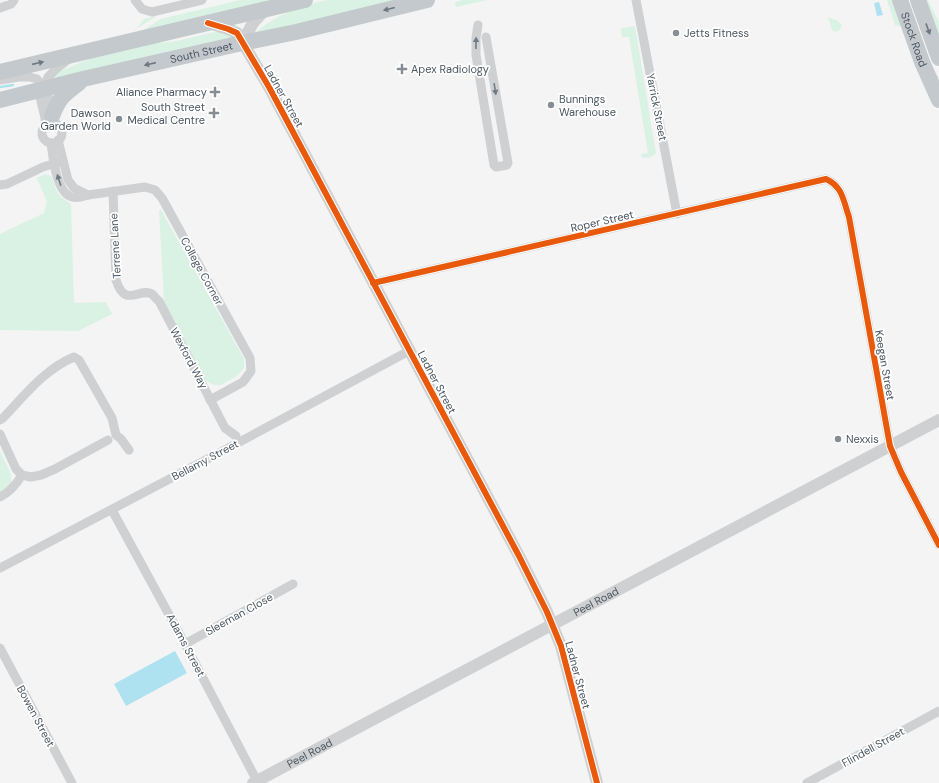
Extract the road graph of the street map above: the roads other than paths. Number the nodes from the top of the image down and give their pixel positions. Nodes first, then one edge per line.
1 (14, 0) edge
2 (135, 0) edge
3 (202, 0) edge
4 (305, 0) edge
5 (427, 0) edge
6 (636, 0) edge
7 (900, 0) edge
8 (918, 0) edge
9 (0, 8) edge
10 (265, 10) junction
11 (208, 23) junction
12 (478, 25) dead end
13 (486, 37) dead end
14 (242, 43) junction
15 (93, 50) junction
16 (939, 58) edge
17 (0, 72) edge
18 (83, 79) junction
19 (0, 80) edge
20 (43, 90) junction
21 (0, 100) edge
22 (939, 100) edge
23 (51, 122) junction
24 (54, 142) junction
25 (59, 163) junction
26 (833, 183) joint
27 (0, 186) edge
28 (113, 192) junction
29 (676, 214) junction
30 (373, 283) junction
31 (152, 294) joint
32 (409, 351) junction
33 (210, 400) junction
34 (0, 420) edge
35 (939, 420) edge
36 (0, 434) edge
37 (236, 436) dead end
38 (108, 440) dead end
39 (890, 446) junction
40 (129, 450) dead end
41 (22, 475) junction
42 (0, 498) edge
43 (112, 510) junction
44 (939, 545) edge
45 (0, 568) edge
46 (293, 584) dead end
47 (553, 625) junction
48 (186, 644) junction
49 (0, 648) edge
50 (939, 711) edge
51 (255, 782) edge
52 (72, 783) edge
53 (597, 783) edge
54 (807, 783) edge

1 - 9 street
2 - 3 street
4 - 10 highway
5 -> 14 highway, South Street
6 - 29 street, Yarrick Street
7 - 22 highway, Stock Road
8 -> 16 highway, Stock Road
10 - 11 highway
10 - 14 street
11 - 14 street, Ladner Street
11 - 15 highway
13 -> 12 street
14 -> 18 highway, South Street
14 - 30 street, Ladner Street
17 -> 15 highway
15 - 20 street
18 - 20 highway, South Street
18 - 23 highway
19 - 20 street
20 - 21 highway, South Street
20 - 23 street
23 - 24 street
23 - 24 street
24 - 25 street, College Corner
25 - 27 street
25 - 28 street, College Corner
26 - 29 street, Roper Street
26 - 39 street, Keegan Street
28 - 31 street, Terrene Lane
28 - 33 street, College Corner
29 - 30 street, Roper Street
30 - 32 street, Ladner Street
31 - 33 street, Wexford Way
32 - 43 street, Bellamy Street
32 - 47 street, Ladner Street
33 - 37 street, Wexford Way
34 - 40 street
35 - 39 street, Peel Road
36 - 41 street
38 - 41 street
39 - 44 street, Keegan Street
39 - 47 street, Peel Road
41 - 42 street
43 - 45 street, Bellamy Street
43 - 48 street, Adams Street
46 - 48 street, Sleeman Close
47 - 51 street, Peel Road
47 - 53 street, Ladner Street
48 - 51 street, Adams Street
49 - 52 street, Bowen Street
50 - 54 street, Flindell Street

